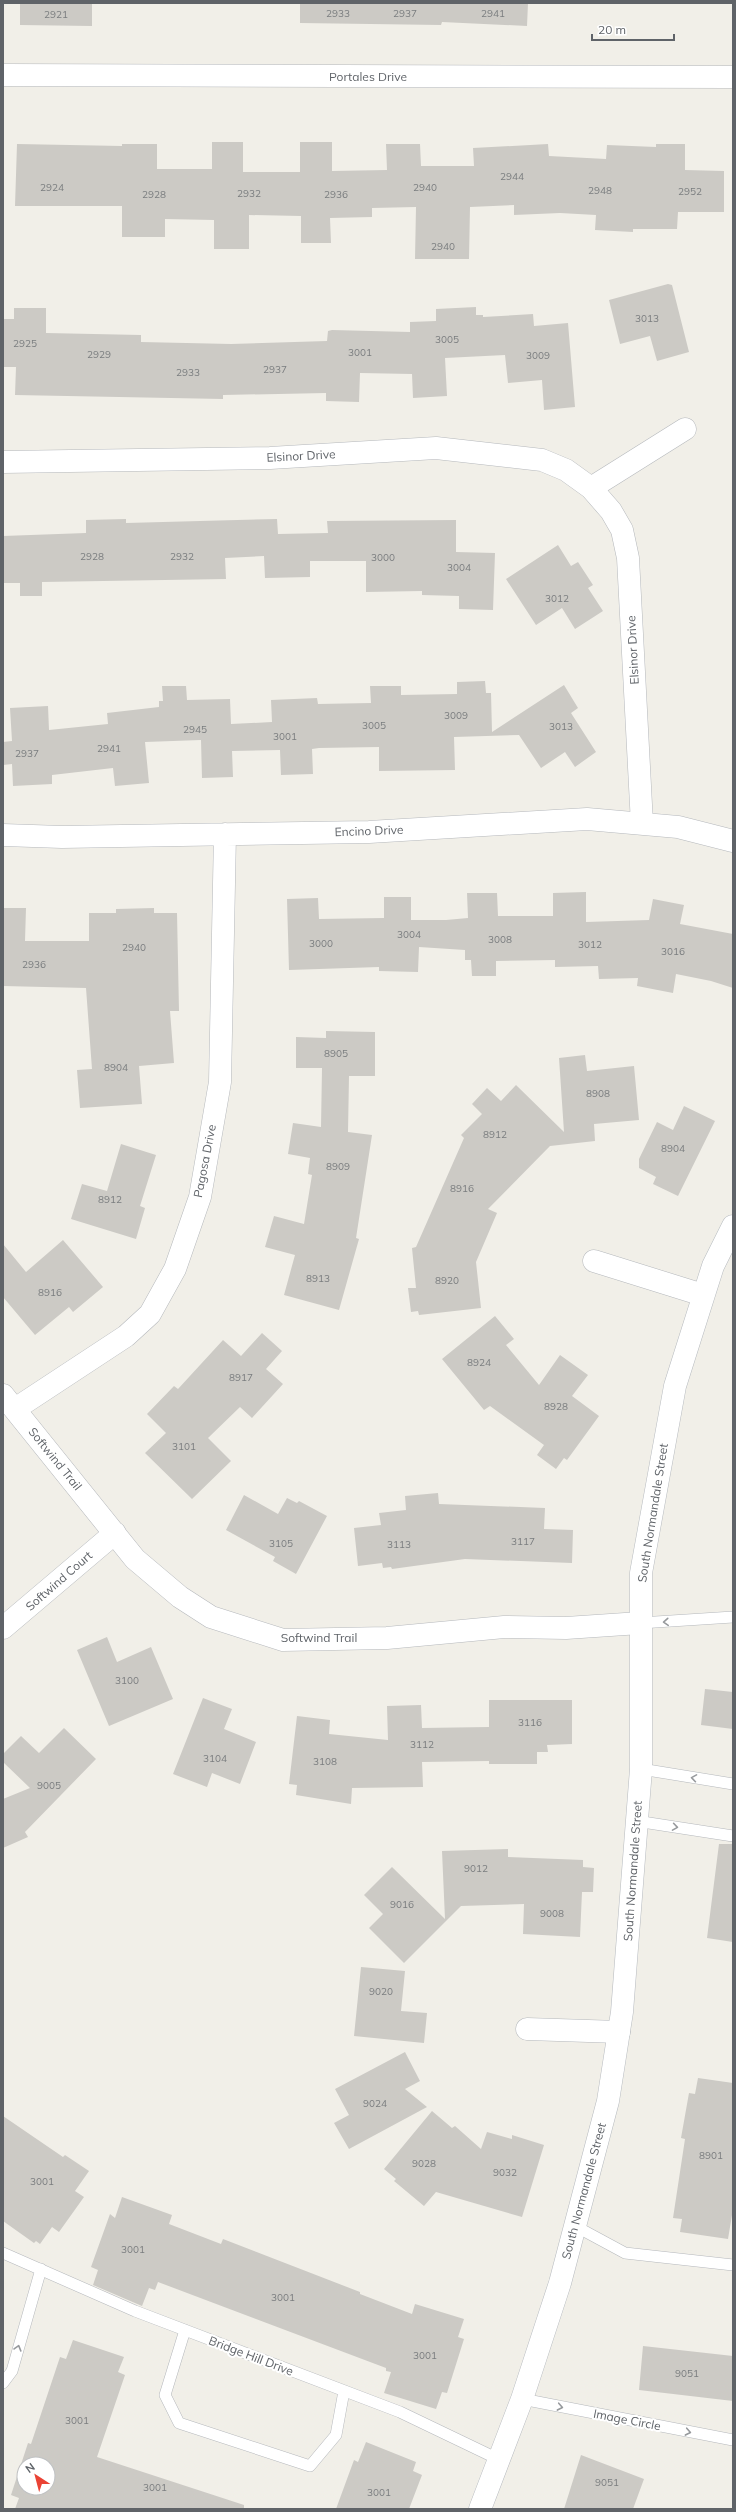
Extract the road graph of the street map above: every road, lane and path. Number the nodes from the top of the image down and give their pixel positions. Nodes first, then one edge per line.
1 (3, 75) edge
2 (733, 77) edge
3 (685, 429) dead end
4 (3, 462) edge
5 (590, 488) junction
6 (642, 824) junction
7 (225, 834) junction
8 (3, 835) edge
9 (733, 841) edge
10 (733, 1226) edge
11 (594, 1260) dead end
12 (703, 1295) junction
13 (9, 1402) edge
14 (115, 1533) junction
15 (733, 1617) edge
16 (640, 1623) junction
17 (3, 1628) edge
18 (641, 1769) junction
19 (733, 1784) edge
20 (636, 1821) junction
21 (733, 1836) edge
22 (527, 2029) dead end
23 (619, 2032) junction
24 (575, 2226) junction
25 (3, 2253) edge
26 (733, 2265) edge
27 (41, 2270) junction
28 (185, 2330) junction
29 (3, 2383) edge
30 (344, 2391) junction
31 (522, 2399) junction
32 (733, 2440) edge
33 (498, 2459) junction
34 (480, 2509) edge

1 - 2 street, Portales Drive
3 - 5 street
4 - 5 street, Elsinor Drive
5 - 6 street, Elsinor Drive
6 - 7 street, Encino Drive
6 - 9 street, Encino Drive
7 - 8 street, Encino Drive
7 - 13 street, Pagosa Drive
10 - 12 street, South Normandale Street
11 - 12 street
12 - 16 street, South Normandale Street
13 - 14 street, Softwind Trail
14 - 16 street, Softwind Trail
14 - 17 street, Softwind Court
15 -> 16 lane
16 - 18 street, South Normandale Street
19 -> 18 lane
18 - 20 street, South Normandale Street
20 -> 21 lane
20 - 23 street, South Normandale Street
22 - 23 street
23 - 24 street, South Normandale Street
24 - 26 lane
24 - 31 street, South Normandale Street
25 - 27 lane, Bridge Hill Drive
27 - 28 lane, Bridge Hill Drive
29 -> 27 lane
28 - 30 lane, Bridge Hill Drive
28 - 30 lane
30 - 33 lane, Bridge Hill Drive
31 -> 32 lane, Image Circle
31 - 33 street, South Normandale Street
33 - 34 street, South Normandale Street

